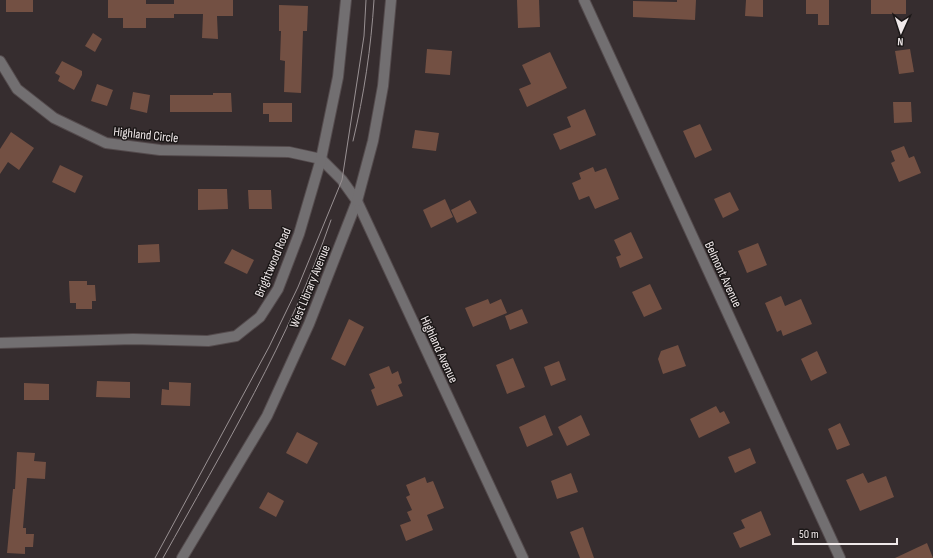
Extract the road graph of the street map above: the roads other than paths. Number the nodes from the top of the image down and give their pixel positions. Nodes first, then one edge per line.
1 (346, 0) edge
2 (391, 0) edge
3 (584, 0) edge
4 (0, 61) edge
5 (321, 159) junction
6 (357, 201) junction
7 (0, 343) edge
8 (182, 558) edge
9 (523, 558) edge
10 (840, 558) edge

1 - 5 street, Brightwood Road
2 - 6 street, West Library Avenue
3 - 10 street, Belmont Avenue
4 - 5 street, Highland Circle
5 - 6 street, Highland Avenue
5 - 7 street, Brightwood Road
6 - 8 street, West Library Avenue
6 - 9 street, Highland Avenue

